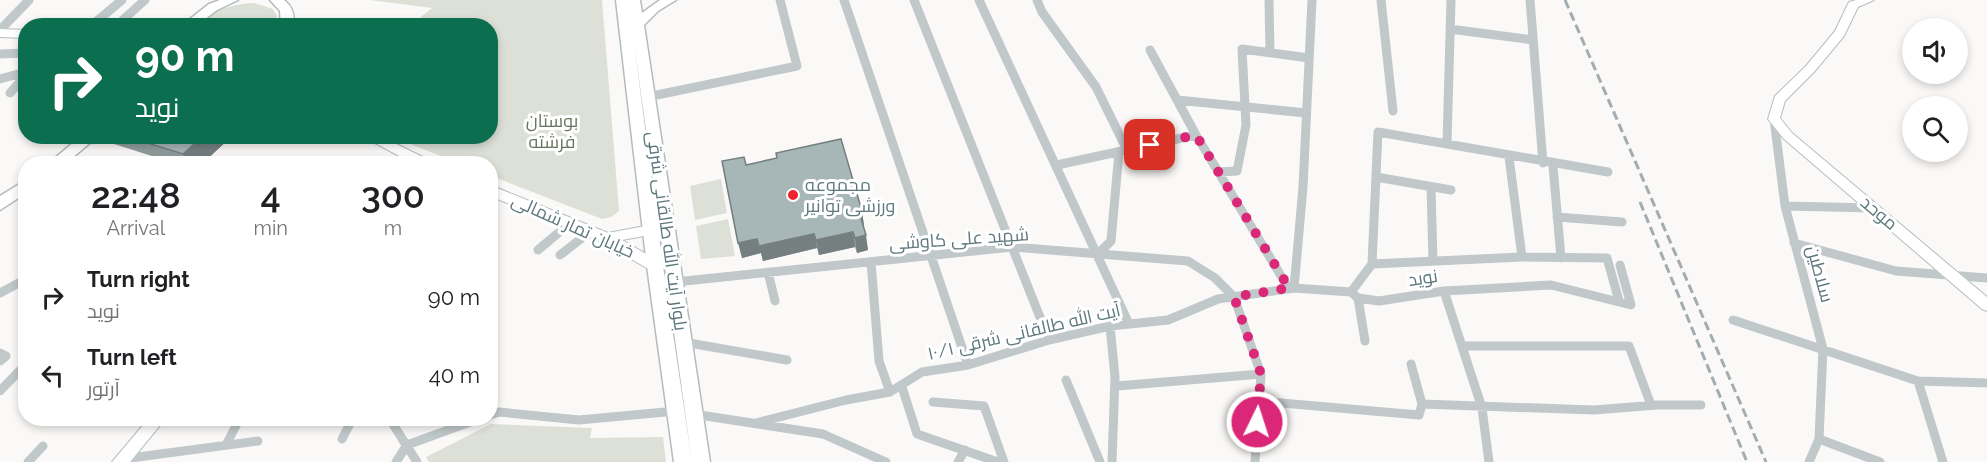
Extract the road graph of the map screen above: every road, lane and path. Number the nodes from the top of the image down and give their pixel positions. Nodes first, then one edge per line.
1 (29, 0) edge
2 (122, 0) edge
3 (145, 0) edge
4 (232, 0) edge
5 (622, 0) edge
6 (634, 0) edge
7 (670, 0) edge
8 (780, 0) edge
9 (844, 0) edge
10 (914, 0) edge
11 (979, 0) edge
12 (1037, 0) edge
13 (1269, 0) edge
14 (1312, 0) edge
15 (1381, 0) edge
16 (1451, 0) edge
17 (1530, 0) edge
18 (1868, 0) edge
19 (283, 2) edge
20 (217, 3) edge
21 (101, 18) edge
22 (125, 18) edge
23 (197, 18) edge
24 (288, 18) edge
25 (637, 25) junction
26 (1450, 29) junction
27 (0, 32) edge
28 (18, 33) edge
29 (1533, 40) junction
30 (1150, 50) dead end
31 (1270, 52) junction
32 (18, 53) edge
33 (0, 54) edge
34 (1309, 58) junction
35 (18, 76) edge
36 (0, 79) edge
37 (18, 84) edge
38 (10, 93) dead end
39 (647, 97) junction
40 (1177, 100) junction
41 (1245, 107) junction
42 (1393, 111) dead end
43 (1306, 113) junction
44 (1774, 119) junction
45 (1196, 135) junction
46 (1447, 143) junction
47 (81, 144) edge
48 (384, 144) edge
49 (1123, 151) junction
50 (65, 156) edge
51 (407, 156) edge
52 (1509, 157) junction
53 (1543, 163) junction
54 (1057, 165) junction
55 (1553, 166) junction
56 (1218, 171) junction
57 (1608, 172) dead end
58 (1376, 177) junction
59 (1431, 187) junction
60 (1450, 190) dead end
61 (18, 191) edge
62 (498, 193) edge
63 (0, 204) edge
64 (1785, 206) junction
65 (1873, 208) junction
66 (1557, 217) junction
67 (1622, 222) dead end
68 (570, 223) junction
69 (666, 227) junction
70 (650, 230) junction
71 (591, 231) junction
72 (607, 238) junction
73 (1794, 243) junction
74 (1012, 248) junction
75 (538, 250) dead end
76 (1098, 254) junction
77 (560, 255) dead end
78 (931, 256) junction
79 (1522, 257) junction
80 (1561, 258) junction
81 (1433, 261) junction
82 (871, 262) junction
83 (1372, 264) junction
84 (1620, 265) dead end
85 (655, 266) junction
86 (768, 272) junction
87 (1955, 277) junction
88 (1987, 278) edge
89 (675, 282) junction
90 (18, 283) edge
91 (1292, 288) junction
92 (1444, 291) junction
93 (0, 293) edge
94 (1355, 295) junction
95 (1234, 297) junction
96 (775, 301) dead end
97 (1619, 301) junction
98 (1987, 305) edge
99 (1732, 321) dead end
100 (1129, 324) junction
101 (1110, 326) junction
102 (1049, 340) junction
103 (1365, 341) dead end
104 (683, 342) junction
105 (1464, 346) junction
106 (1823, 349) junction
107 (0, 353) edge
108 (787, 360) dead end
109 (0, 361) edge
110 (1411, 364) dead end
111 (968, 365) junction
112 (18, 369) edge
113 (1261, 374) junction
114 (5, 378) edge
115 (1066, 380) dead end
116 (1918, 381) junction
117 (1987, 383) edge
118 (1117, 386) junction
119 (902, 387) junction
120 (0, 391) edge
121 (890, 392) junction
122 (933, 402) dead end
123 (1257, 402) junction
124 (1422, 404) junction
125 (1651, 405) junction
126 (1701, 405) dead end
127 (1482, 408) junction
128 (676, 411) junction
129 (498, 413) edge
130 (693, 414) junction
131 (756, 423) junction
132 (152, 426) edge
133 (236, 426) edge
134 (349, 426) edge
135 (394, 426) edge
136 (459, 426) edge
137 (342, 439) dead end
138 (1819, 439) junction
139 (258, 441) dead end
140 (226, 445) junction
141 (407, 445) junction
142 (43, 446) dead end
143 (965, 450) junction
144 (122, 460) edge
145 (28, 462) edge
146 (396, 462) edge
147 (417, 462) edge
148 (683, 462) edge
149 (701, 462) edge
150 (886, 462) edge
151 (958, 462) edge
152 (998, 462) edge
153 (1004, 462) edge
154 (1100, 462) edge
155 (1112, 462) edge
156 (1254, 462) edge
157 (1489, 462) edge
158 (1809, 462) edge
159 (1880, 462) edge
160 (1943, 462) edge

1 - 27 street
2 - 21 street
3 - 22 street
4 - 20 main road
5 - 70 main road, بلوار آیت الله طالقانی شرقی
6 - 25 main road, بلوار آیت الله طالقانی شرقی
7 - 25 main road
8 - 39 street
9 - 78 street
10 - 74 street
11 - 54 street
12 - 49 street
13 - 31 street
14 - 34 street
15 - 42 street
16 - 26 street
17 - 29 street
18 - 44 street
19 - 24 main road
20 - 23 main road
25 - 39 main road, بلوار آیت الله طالقانی شرقی
26 - 29 street
26 - 46 street
27 - 28 street
29 - 53 street
30 - 40 street
31 - 34 street
31 - 41 street
32 - 33 street
34 - 43 street
35 - 36 street
37 - 38 street
39 - 69 main road, بلوار آیت الله طالقانی شرقی
40 - 41 street
40 - 45 street
41 - 43 street
41 - 56 street
43 - 91 street
44 - 64 street, سلاطین
44 - 65 street, موحد
45 - 49 street
45 - 56 street
46 - 52 street
46 - 58 street
47 - 50 main road
48 - 51 street
49 - 54 street
49 - 76 street
52 - 53 street
52 - 79 street
53 - 55 street
54 - 76 street
55 - 57 street
55 - 66 street
56 - 91 street
58 - 59 street
58 - 83 street
59 - 60 street
59 - 81 street
61 - 63 main road
62 - 68 street, خیابان تمار شمالی
64 - 65 street
64 - 73 street, سلاطین
65 - 87 street, موحد
66 - 67 street
66 - 80 street
68 - 71 street, خیابان تمار شمالی
68 - 75 street
69 - 70 street
69 - 89 main road, بلوار آیت الله طالقانی شرقی
70 - 72 street
70 - 85 main road, بلوار آیت الله طالقانی شرقی
71 - 72 street, خیابان تمار شمالی
71 - 77 street
72 - 85 street, خیابان تمار شمالی
73 - 87 street
73 - 106 street, سلاطین
74 - 76 street, شهید علی کاوشی
74 - 78 street, شهید علی کاوشی
74 - 102 street
76 - 95 street, شهید علی کاوشی
76 - 100 street
78 - 82 street, شهید علی کاوشی
78 - 111 street
79 - 80 street
79 - 81 street
80 - 97 street
81 - 83 street
82 - 86 street, شهید علی کاوشی
82 - 121 street
83 - 94 street
84 - 97 street
85 - 128 main road, بلوار آیت الله طالقانی شرقی
86 - 89 street, شهید علی کاوشی
86 - 96 street
87 - 88 street
87 - 98 street, موحد
89 - 104 main road, بلوار آیت الله طالقانی شرقی
90 - 93 street
91 - 94 street, نوید
91 - 95 street, نوید
92 - 94 street, نوید
92 - 97 street, نوید
92 - 105 street
94 - 103 street
95 - 100 street, آیت الله طالقانی شرقی ۱۰/۱
95 - 113 street
99 - 106 street
100 - 101 street, آیت الله طالقانی شرقی ۱۰/۱
101 - 102 street, آیت الله طالقانی شرقی ۱۰/۱
101 - 118 street
102 - 111 street, آیت الله طالقانی شرقی ۱۰/۱
104 - 108 street
104 - 130 main road, بلوار آیت الله طالقانی شرقی
105 - 125 street
105 - 127 street
106 - 116 street
106 - 138 street, سلاطین
107 - 109 street
110 - 124 street
111 - 119 street, آیت الله طالقانی شرقی ۱۰/۱
112 - 114 street
113 - 118 street
113 - 123 street
114 - 120 street
115 - 154 street
116 - 117 street
116 - 160 street
118 - 155 street
119 - 121 street, آیت الله طالقانی شرقی ۱۰/۱
119 - 143 street
121 - 131 street, آیت الله طالقانی شرقی ۱۰/۱
122 - 153 street
123 - 124 street
123 - 156 street
124 - 127 street
125 - 126 street
125 - 127 street
127 - 157 street
128 - 129 street
128 - 148 main road, بلوار آیت الله طالقانی شرقی
130 - 131 street
130 - 149 main road, بلوار آیت الله طالقانی شرقی
131 - 150 street
132 - 144 street
133 - 140 street
134 - 137 street
135 - 141 street
136 - 141 street
138 - 158 street
138 - 159 street
139 - 140 street
140 - 144 street
141 - 146 street
141 - 147 street
142 - 145 street
143 - 151 street
143 - 152 street

